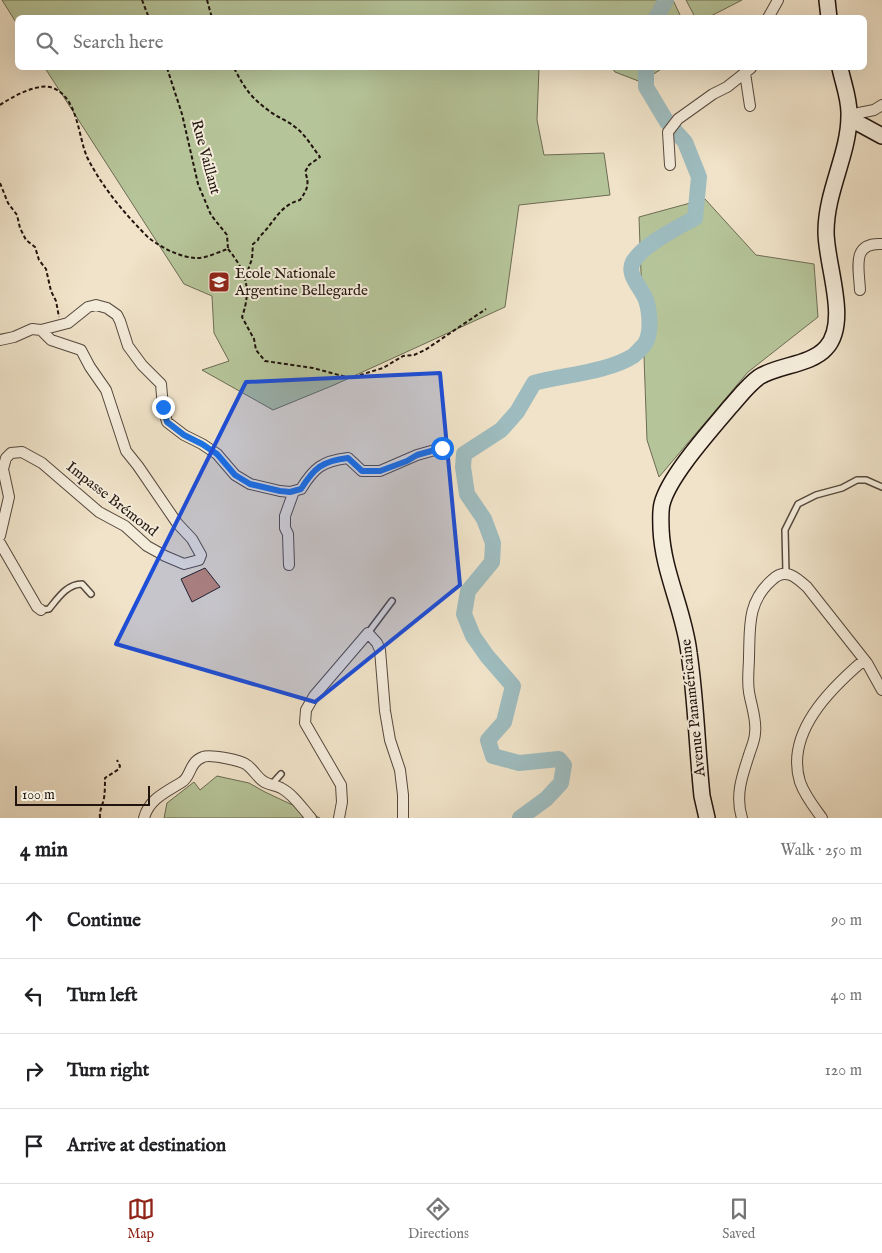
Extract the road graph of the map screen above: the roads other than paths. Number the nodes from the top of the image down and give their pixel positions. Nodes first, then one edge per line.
1 (778, 0) edge
2 (827, 0) edge
3 (770, 15) edge
4 (829, 15) edge
5 (748, 70) edge
6 (840, 70) edge
7 (882, 104) edge
8 (750, 106) dead end
9 (849, 117) junction
10 (847, 137) junction
11 (882, 137) edge
12 (670, 165) dead end
13 (882, 244) edge
14 (860, 290) dead end
15 (42, 330) junction
16 (0, 340) edge
17 (442, 448) dead end
18 (882, 487) edge
19 (294, 491) junction
20 (0, 536) edge
21 (0, 543) edge
22 (289, 565) dead end
23 (786, 573) junction
24 (91, 594) dead end
25 (392, 601) dead end
26 (41, 610) joint
27 (368, 633) junction
28 (866, 662) junction
29 (882, 690) edge
30 (281, 774) dead end
31 (272, 785) junction
32 (403, 817) dead end
33 (144, 818) edge
34 (310, 818) edge
35 (339, 818) edge
36 (707, 818) edge
37 (742, 818) edge
38 (822, 818) edge

1 - 3 street
2 - 4 main road
5 - 8 street
5 - 12 street
6 - 9 main road, Avenue Panaméricaine
7 - 9 street
9 - 10 main road, Avenue Panaméricaine
9 - 11 main road
10 - 11 main road
10 - 36 main road, Avenue Panaméricaine
13 - 14 street
15 - 16 street
15 - 19 street
15 - 20 street, Impasse Brémond
17 - 19 street
18 - 23 lane
19 - 22 street
21 - 26 street
23 - 28 street
23 - 37 street
24 - 26 lane
25 - 27 lane
27 - 32 street
27 - 35 street
28 - 29 street
28 - 38 street
30 - 31 lane
31 - 33 street
31 - 34 street

